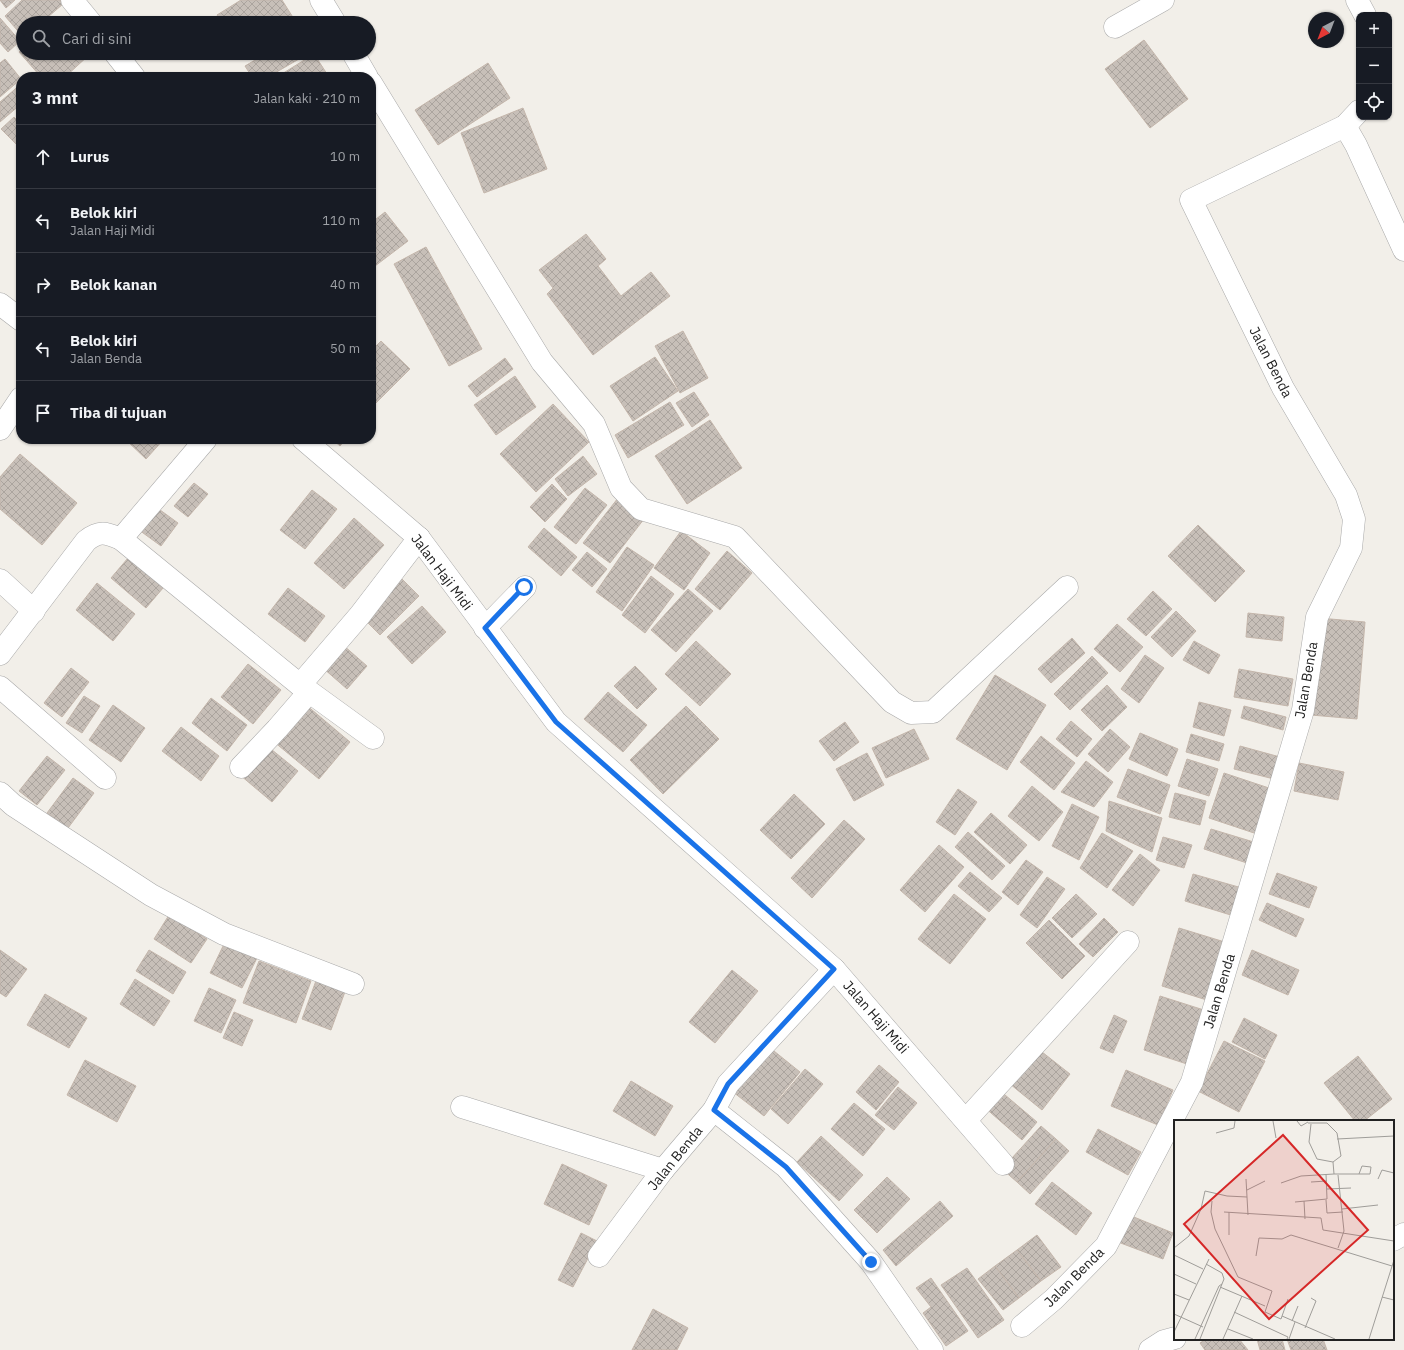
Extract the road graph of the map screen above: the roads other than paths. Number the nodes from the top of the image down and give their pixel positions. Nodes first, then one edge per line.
1 (72, 0) edge
2 (322, 0) edge
3 (1164, 0) edge
4 (1356, 0) edge
5 (1363, 12) edge
6 (85, 16) edge
7 (331, 16) edge
8 (1116, 27) dead end
9 (121, 60) edge
10 (356, 60) edge
11 (130, 72) edge
12 (362, 72) edge
13 (376, 96) edge
14 (1352, 118) edge
15 (1404, 250) edge
16 (0, 304) edge
17 (16, 316) edge
18 (16, 405) edge
19 (0, 429) edge
20 (202, 444) edge
21 (309, 444) edge
22 (419, 538) junction
23 (121, 539) junction
24 (0, 580) edge
25 (524, 587) dead end
26 (1067, 587) dead end
27 (34, 611) junction
28 (485, 628) junction
29 (0, 654) edge
30 (0, 687) edge
31 (304, 688) junction
32 (373, 738) dead end
33 (241, 767) dead end
34 (106, 778) dead end
35 (0, 793) edge
36 (1128, 942) dead end
37 (834, 969) junction
38 (353, 984) dead end
39 (462, 1107) dead end
40 (714, 1110) junction
41 (966, 1120) junction
42 (1003, 1164) dead end
43 (663, 1170) junction
44 (1404, 1234) edge
45 (1394, 1239) edge
46 (599, 1256) dead end
47 (1022, 1326) dead end
48 (1174, 1338) edge
49 (932, 1350) edge
50 (1150, 1350) edge

1 - 6 street
2 - 7 street
3 - 8 street
4 - 5 street
9 - 11 street
10 - 12 street
13 - 26 street
14 - 15 street
14 - 47 street, Jalan Benda
16 - 17 street
18 - 19 street
20 - 23 street
21 - 22 street, Jalan Haji Midi
22 - 28 street, Jalan Haji Midi
22 - 31 street
23 - 27 street
23 - 31 street
24 - 27 street
25 - 28 street
27 - 29 street
28 - 37 street, Jalan Haji Midi
30 - 34 street
31 - 32 street
31 - 33 street
35 - 38 street
36 - 41 street
37 - 40 street, Jalan Benda
37 - 41 street, Jalan Haji Midi
39 - 43 street
40 - 43 street, Jalan Benda
40 - 49 street
41 - 42 street, Jalan Haji Midi
43 - 46 street, Jalan Benda
44 - 45 street
48 - 50 street

